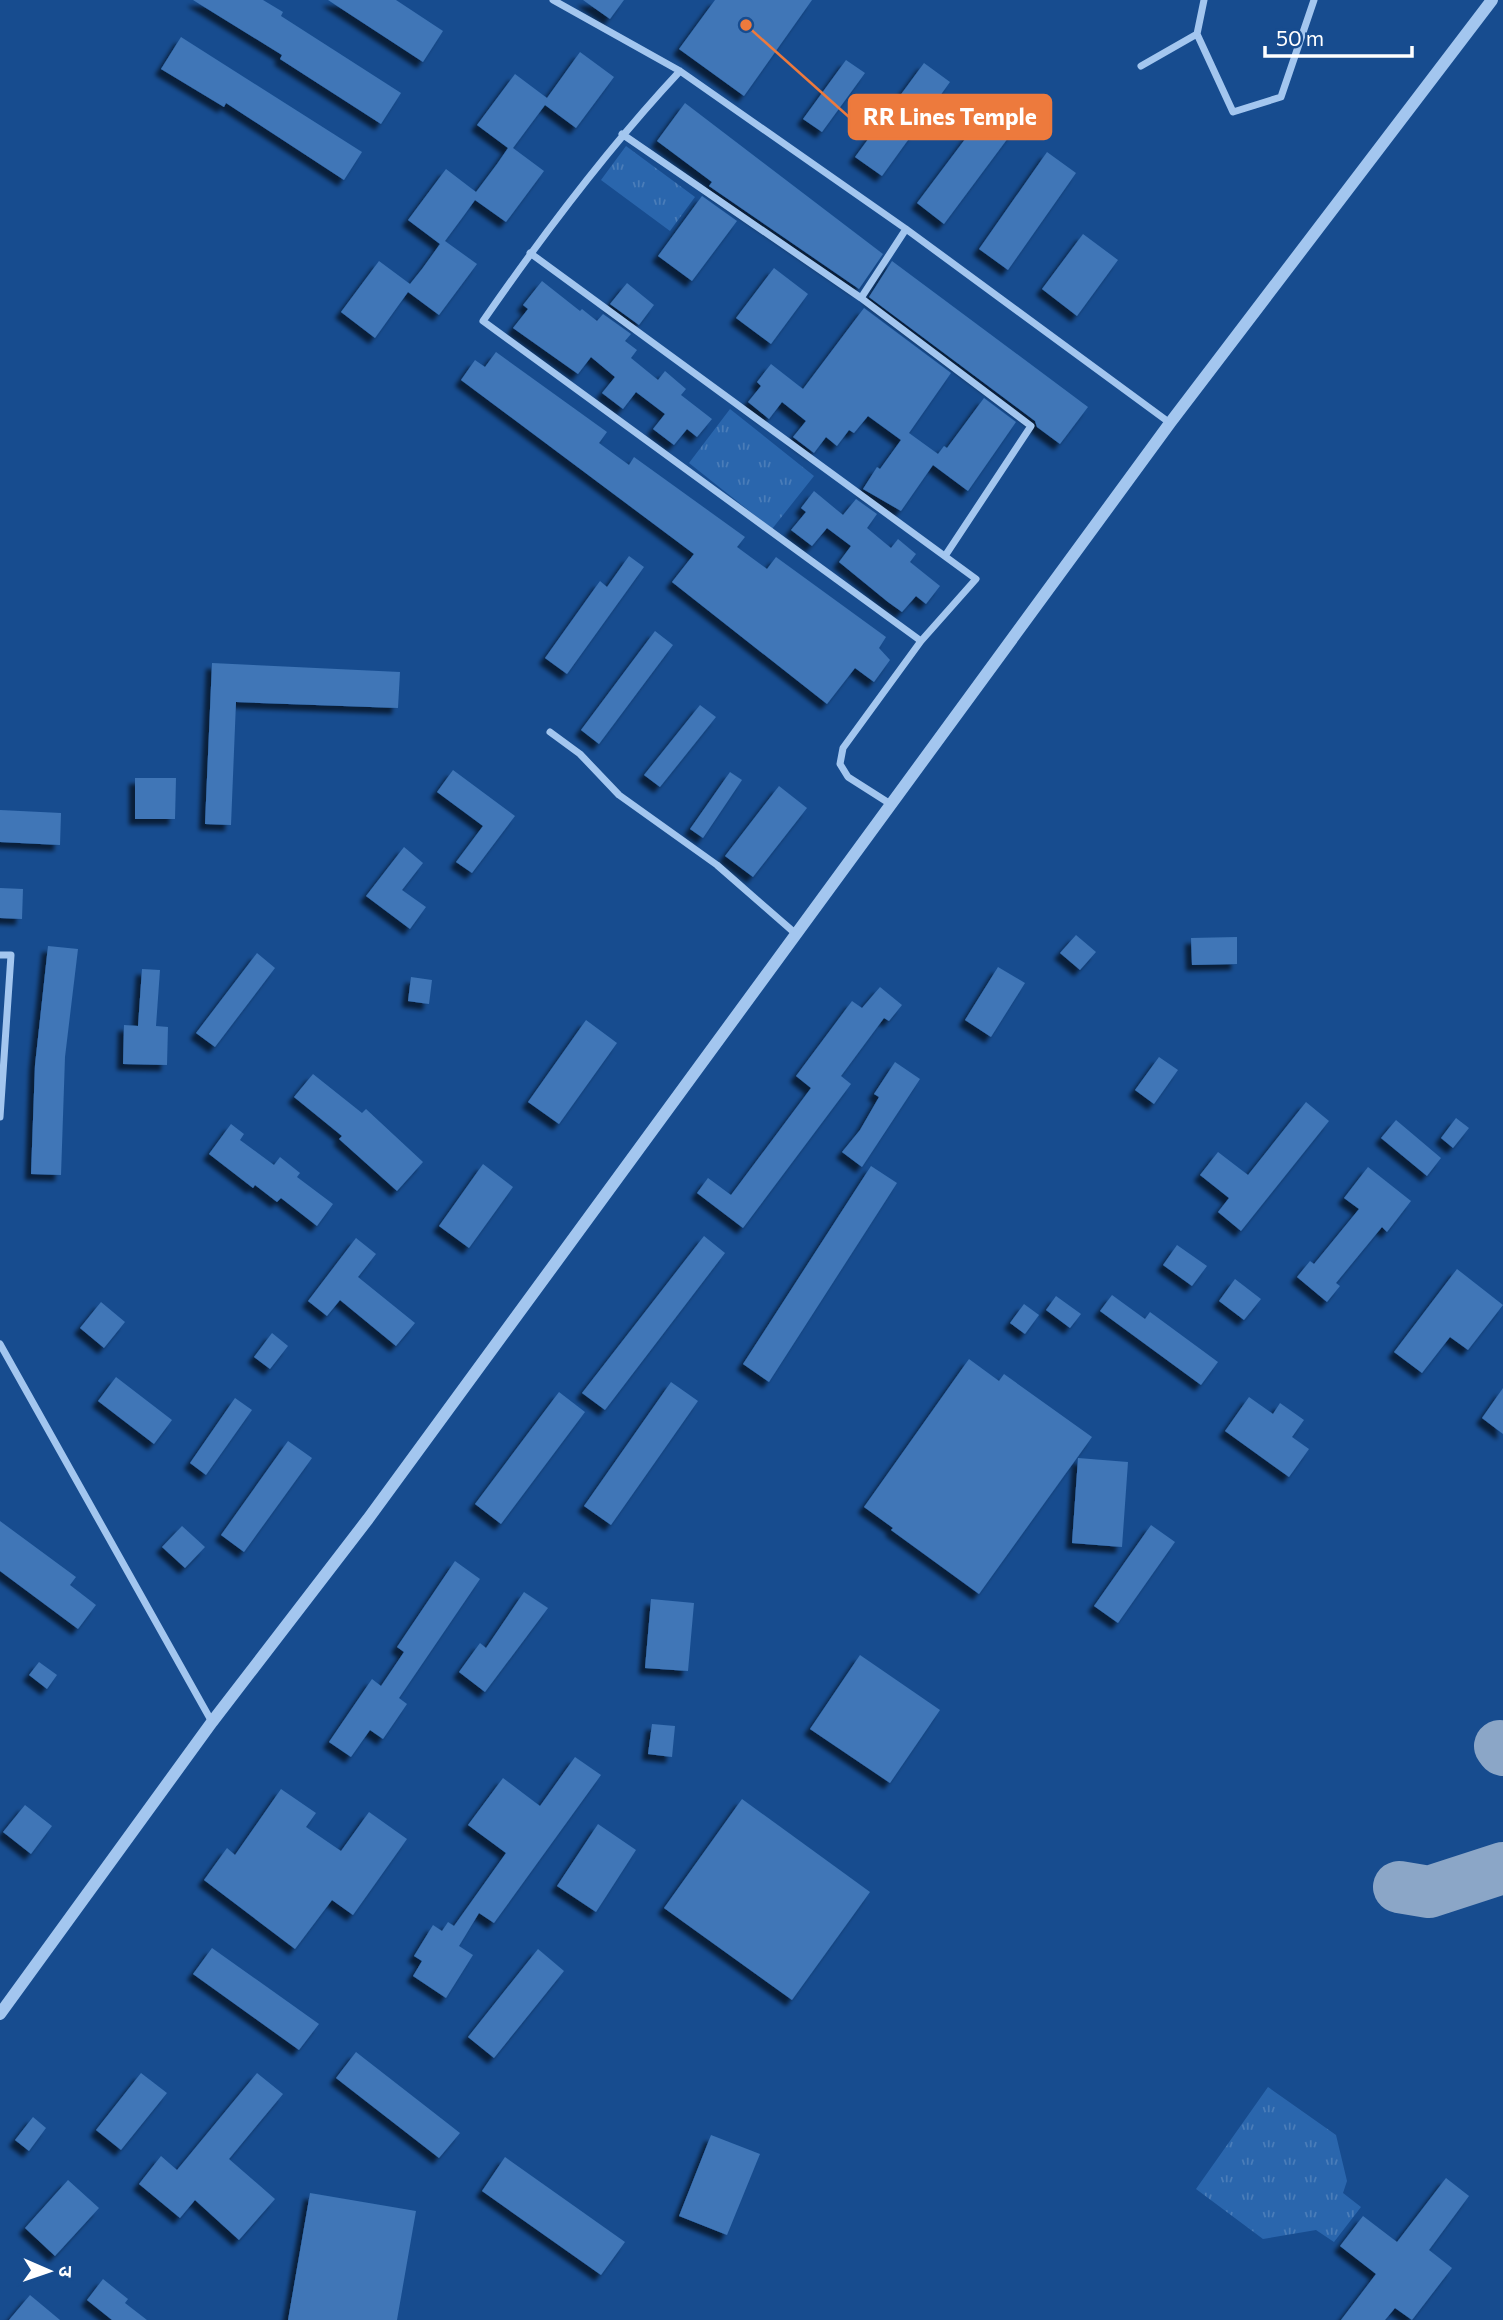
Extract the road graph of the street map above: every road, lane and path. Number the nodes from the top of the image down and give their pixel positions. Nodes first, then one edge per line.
1 (553, 0) edge
2 (1204, 0) edge
3 (1314, 0) edge
4 (1492, 0) edge
5 (1197, 34) junction
6 (1141, 66) dead end
7 (680, 71) junction
8 (622, 134) junction
9 (906, 229) junction
10 (530, 253) junction
11 (861, 298) junction
12 (1170, 423) junction
13 (945, 556) junction
14 (922, 641) junction
15 (550, 732) dead end
16 (892, 805) junction
17 (797, 935) junction
18 (0, 955) edge
19 (0, 1117) edge
20 (0, 1344) edge
21 (212, 1721) junction
22 (0, 2014) edge

1 - 7 street
2 - 5 street
3 - 5 street
4 - 12 street
5 - 6 street
7 - 8 street
7 - 9 street
8 - 10 street
8 - 11 street
9 - 11 street
9 - 12 street
10 - 13 street
10 - 14 street
11 - 13 street
12 - 16 street
13 - 14 street
14 - 16 street
15 - 17 street
16 - 17 street
17 - 21 street
18 - 19 street
20 - 21 street
21 - 22 street

